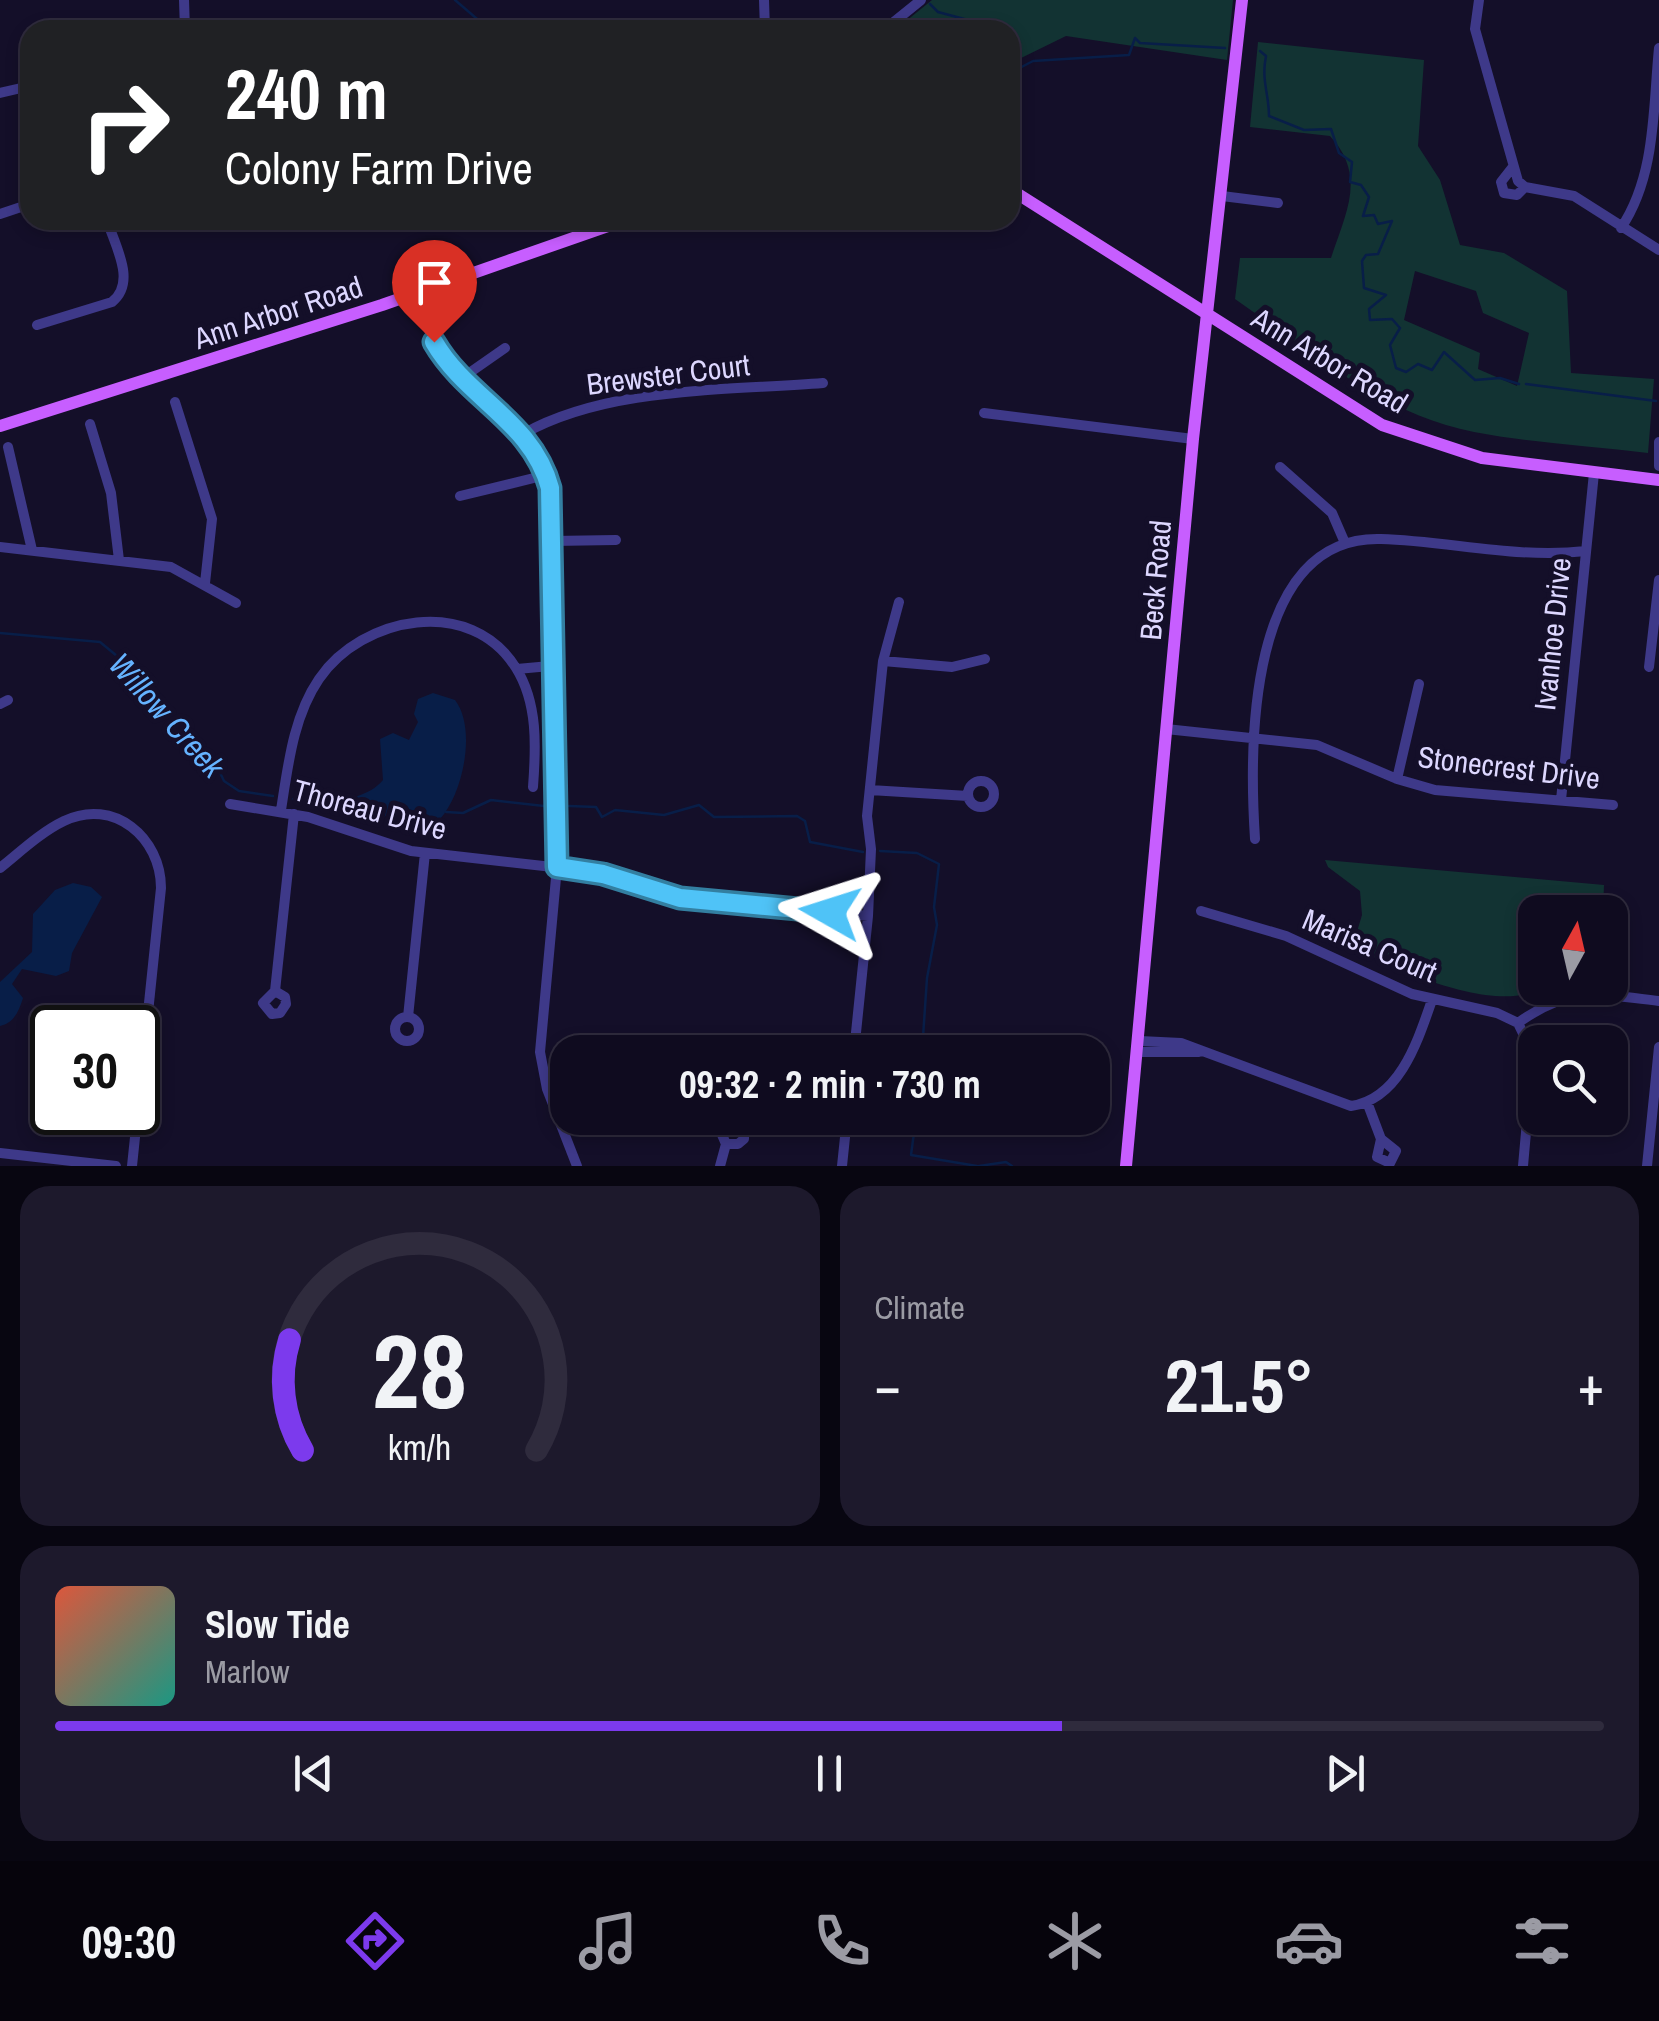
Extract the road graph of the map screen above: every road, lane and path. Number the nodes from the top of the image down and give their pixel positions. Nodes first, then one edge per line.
1 (921, 0) edge
2 (1242, 0) edge
3 (1478, 0) edge
4 (896, 20) edge
5 (1659, 48) edge
6 (1512, 168) junction
7 (1525, 187) junction
8 (1020, 195) edge
9 (1222, 196) junction
10 (1278, 203) dead end
11 (1621, 228) junction
12 (110, 230) edge
13 (597, 230) edge
14 (1659, 250) edge
15 (416, 293) junction
16 (1210, 315) junction
17 (37, 325) dead end
18 (505, 348) dead end
19 (462, 378) junction
20 (822, 382) dead end
21 (174, 402) dead end
22 (984, 413) dead end
23 (90, 424) dead end
24 (0, 426) edge
25 (524, 434) junction
26 (1193, 439) junction
27 (1659, 442) edge
28 (8, 447) dead end
29 (1659, 466) edge
30 (1280, 468) dead end
31 (1594, 474) junction
32 (546, 475) junction
33 (1659, 480) edge
34 (460, 496) dead end
35 (552, 540) junction
36 (616, 540) dead end
37 (1345, 543) junction
38 (0, 548) edge
39 (32, 550) junction
40 (1586, 551) junction
41 (118, 560) junction
42 (1659, 580) edge
43 (206, 583) junction
44 (899, 602) dead end
45 (236, 604) dead end
46 (884, 660) junction
47 (984, 660) dead end
48 (550, 666) junction
49 (1649, 667) dead end
50 (517, 669) junction
51 (1419, 684) dead end
52 (1166, 729) junction
53 (1251, 736) junction
54 (1397, 779) junction
55 (533, 787) dead end
56 (870, 790) junction
57 (968, 796) dead end
58 (1561, 800) junction
59 (230, 804) dead end
60 (1614, 805) dead end
61 (281, 810) junction
62 (294, 814) junction
63 (1255, 839) dead end
64 (425, 853) junction
65 (557, 867) junction
66 (0, 868) edge
67 (1201, 911) dead end
68 (868, 916) junction
69 (275, 991) dead end
70 (1432, 1000) junction
71 (1659, 1001) edge
72 (408, 1017) dead end
73 (1518, 1024) junction
74 (856, 1035) edge
75 (1659, 1046) edge
76 (1139, 1047) junction
77 (1367, 1102) junction
78 (845, 1135) edge
79 (1381, 1139) dead end
80 (726, 1144) dead end
81 (0, 1153) edge
82 (116, 1166) edge
83 (132, 1166) edge
84 (577, 1166) edge
85 (720, 1166) edge
86 (842, 1166) edge
87 (1126, 1166) edge
88 (1523, 1166) edge
89 (1647, 1166) edge

1 - 4 street
2 - 9 main road, Beck Road
3 - 6 street
5 - 11 street
6 - 7 street
6 - 7 street
7 - 11 street
8 - 16 main road, Ann Arbor Road
9 - 10 street
9 - 16 main road, Beck Road
11 - 14 street
12 - 17 street
13 - 15 main road, Ann Arbor Road
15 - 19 street
15 - 24 main road, Ann Arbor Road
16 - 26 main road, Beck Road
16 - 31 main road, Ann Arbor Road
18 - 19 street
19 - 25 street
20 - 25 street, Brewster Court
21 - 43 street
22 - 26 street
23 - 41 street
25 - 32 street
26 - 52 main road, Beck Road
27 - 29 street
28 - 39 street
30 - 37 street
31 - 33 main road, Ann Arbor Road
31 - 40 street, Ivanhoe Drive
32 - 34 street
32 - 35 street
35 - 36 street
35 - 48 street
37 - 40 street
37 - 53 street
38 - 39 street
39 - 41 street
40 - 58 street, Ivanhoe Drive
41 - 43 street
42 - 49 street
43 - 45 street
44 - 46 street
46 - 47 street
46 - 56 street
48 - 50 street
48 - 65 street
50 - 55 street
50 - 61 street
51 - 54 street
52 - 53 street, Stonecrest Drive
52 - 76 main road, Beck Road
53 - 54 street, Stonecrest Drive
53 - 63 street
54 - 58 street, Stonecrest Drive
56 - 57 street
56 - 68 street
58 - 60 street, Stonecrest Drive
59 - 61 street, Thoreau Drive
61 - 62 street, Thoreau Drive
62 - 64 street, Thoreau Drive
62 - 69 street
64 - 65 street, Thoreau Drive
64 - 72 street
65 - 68 street, Thoreau Drive
65 - 84 street
66 - 83 street
67 - 70 street, Marisa Court
68 - 74 street
70 - 73 street, Marisa Court
70 - 77 street
71 - 73 street
73 - 88 street
75 - 89 street
76 - 77 street
76 - 87 main road, Beck Road
77 - 79 street
78 - 86 street
80 - 85 street
81 - 82 street

